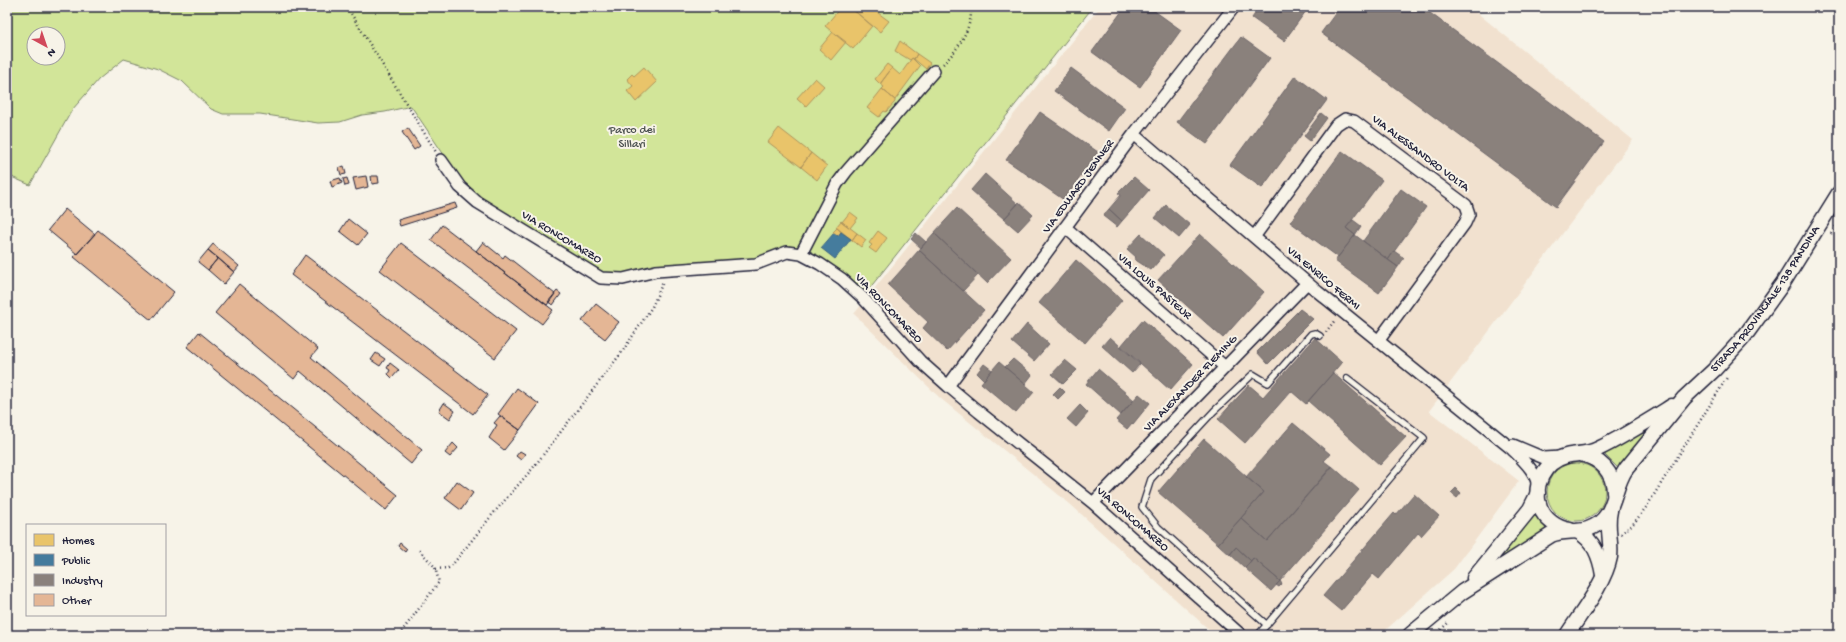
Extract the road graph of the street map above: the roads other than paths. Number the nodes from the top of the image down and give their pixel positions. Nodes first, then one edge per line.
1 (1234, 7) edge
2 (934, 71) road end
3 (1134, 134) junction
4 (441, 160) road end
5 (1839, 194) edge
6 (1065, 227) junction
7 (1254, 237) junction
8 (801, 254) junction
9 (1307, 283) junction
10 (1320, 336) road end
11 (1378, 340) junction
12 (1225, 367) junction
13 (1347, 378) dead end
14 (948, 386) junction
15 (1684, 398) junction
16 (1500, 438) junction
17 (1578, 454) junction
18 (1564, 456) junction
19 (1538, 491) junction
20 (1614, 494) junction
21 (1093, 502) junction
22 (1610, 510) junction
23 (1575, 531) junction
24 (1603, 575) junction
25 (1462, 592) junction
26 (1267, 625) junction
27 (1241, 635) edge
28 (1258, 635) edge
29 (1410, 635) edge
30 (1567, 635) edge

1 - 3 street, VIA EDWARD JENNER
2 - 8 street
3 - 6 street, VIA EDWARD JENNER
3 - 7 street, VIA ENRICO FERMI
4 - 8 street, VIA RONCOMARZO
5 - 15 street, STRADA PROVINCIALE 138 PANDINA
6 - 12 street, VIA LOUIS PASTEUR
6 - 14 street, VIA EDWARD JENNER
7 - 9 street, VIA ENRICO FERMI
7 - 11 street, VIA ALESSANDRO VOLTA
8 - 14 street, VIA RONCOMARZO
9 - 11 street, VIA ENRICO FERMI
9 - 12 street, VIA ALEXANDER FLEMING
10 - 26 lane
11 - 16 street, VIA ENRICO FERMI
12 - 21 street, VIA ALEXANDER FLEMING
13 - 26 lane
14 - 21 street, VIA RONCOMARZO
15 - 17 street
15 - 20 street
16 - 18 street, VIA ENRICO FERMI
16 - 19 street, VIA ENRICO FERMI
17 - 18 street
17 - 20 street
18 - 19 street
19 - 23 street
19 - 25 street
20 - 22 street
21 - 27 street, VIA RONCOMARZO
22 - 23 street
22 - 24 street
23 - 24 street
23 - 25 street
24 - 30 street
25 - 29 street
26 - 28 lane

